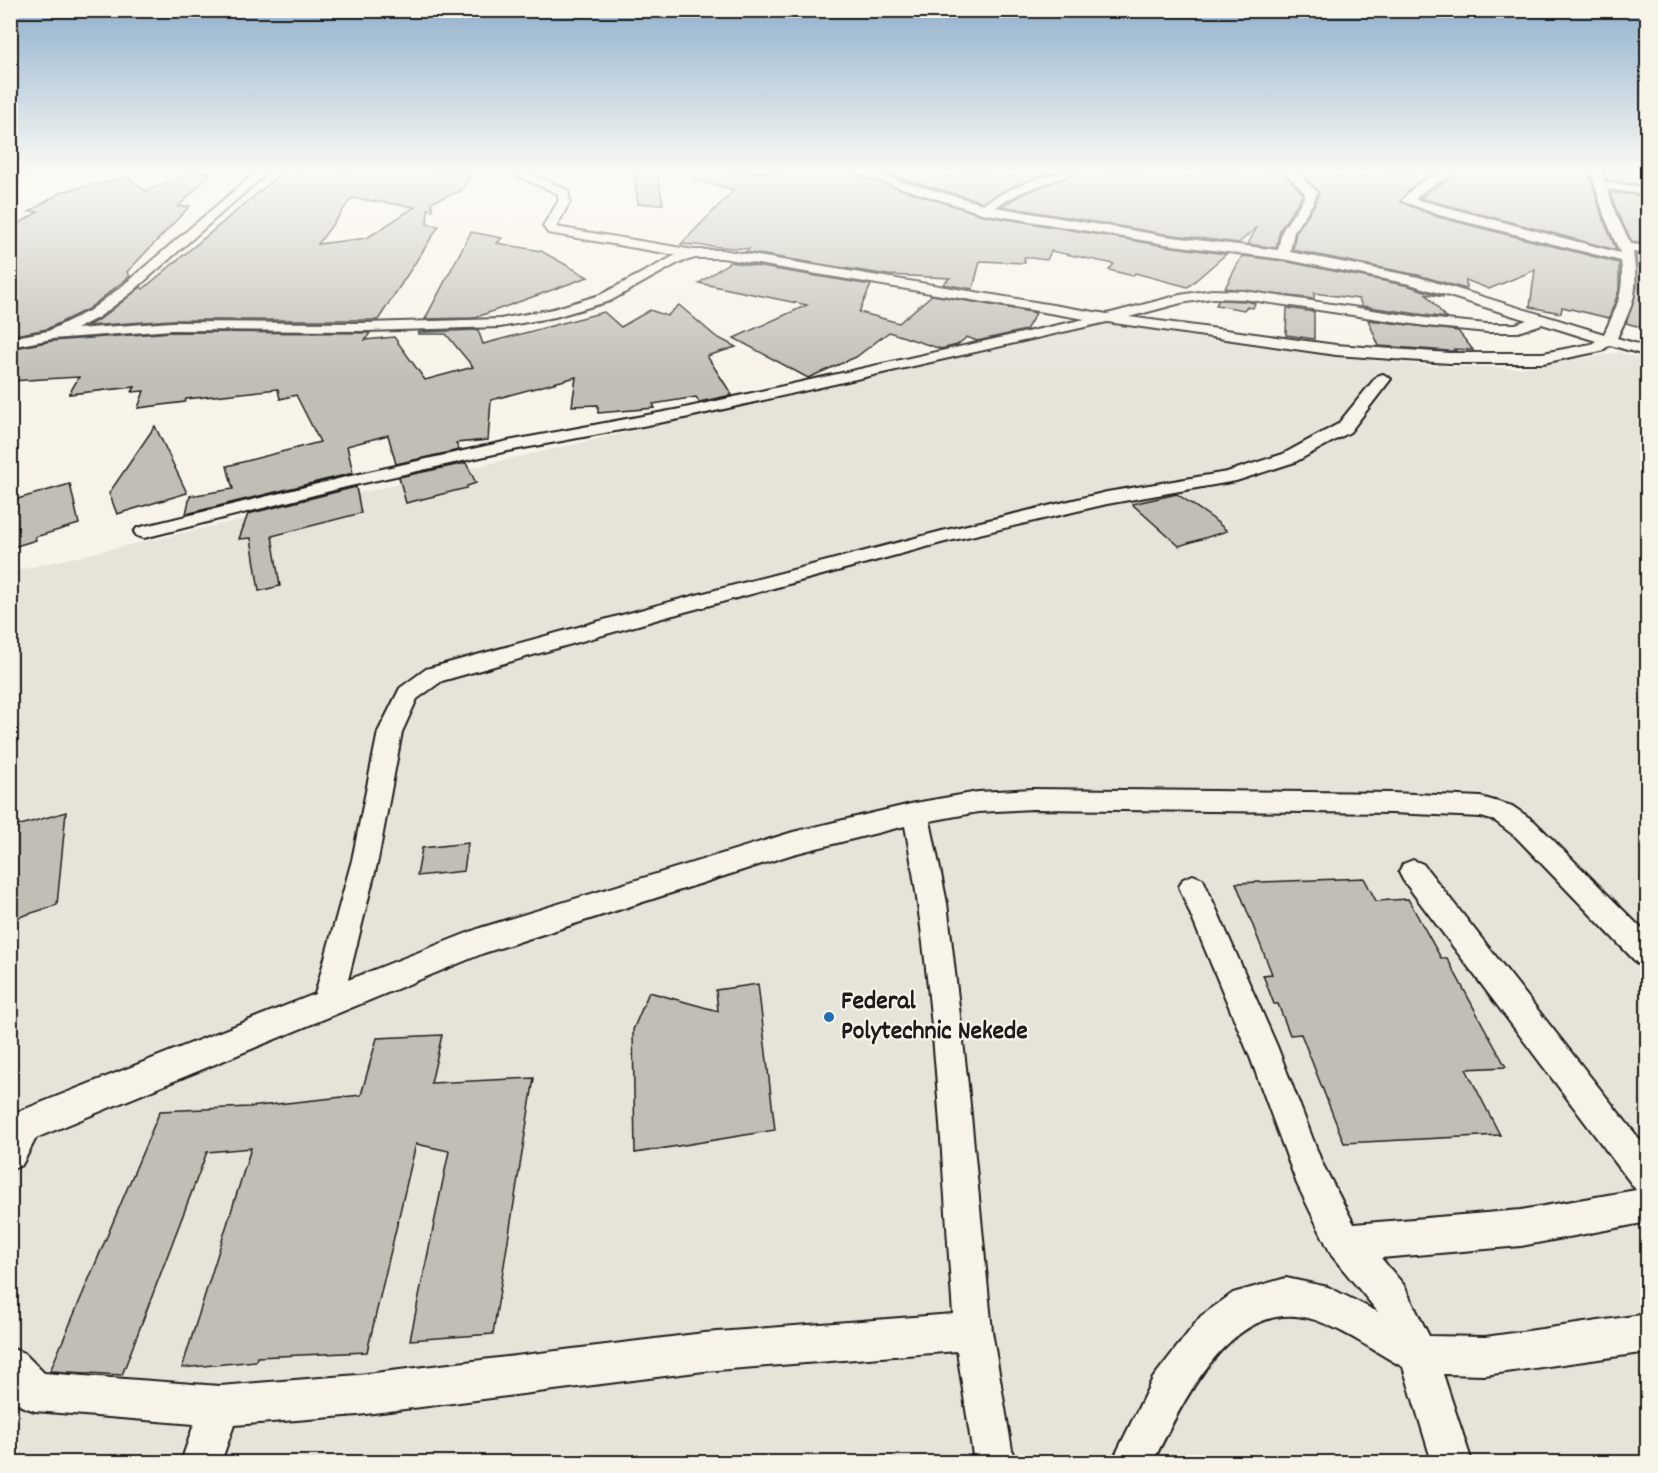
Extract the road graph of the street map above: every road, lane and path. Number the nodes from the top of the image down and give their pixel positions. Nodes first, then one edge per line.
1 (181, 241) edge
2 (616, 241) edge
3 (1171, 241) edge
4 (1287, 241) edge
5 (1574, 241) edge
6 (1621, 241) edge
7 (1647, 250) edge
8 (1626, 252) junction
9 (695, 254) junction
10 (1283, 255) junction
11 (1107, 318) junction
12 (1542, 320) junction
13 (52, 335) junction
14 (1608, 340) junction
15 (10, 343) edge
16 (1647, 352) edge
17 (1383, 379) dead end
18 (144, 531) dead end
19 (915, 813) junction
20 (1413, 872) dead end
21 (1193, 887) dead end
22 (1647, 955) edge
23 (328, 1002) junction
24 (16, 1137) edge
25 (1647, 1178) edge
26 (1647, 1205) edge
27 (1344, 1243) junction
28 (973, 1331) junction
29 (1647, 1333) edge
30 (1418, 1355) junction
31 (10, 1367) edge
32 (220, 1406) junction
33 (201, 1462) edge
34 (994, 1462) edge
35 (1132, 1462) edge
36 (1452, 1462) edge

1 - 13 street
2 - 9 street
3 - 10 street
4 - 10 street
5 - 8 street
6 - 8 street
7 - 8 street
8 - 14 street
9 - 11 street
9 - 13 street
10 - 12 street
11 - 12 street
11 - 14 street
11 - 18 street
12 - 14 street
13 - 15 street
14 - 16 street
17 - 23 street
19 - 22 street
19 - 23 street
19 - 28 street
20 - 25 street
21 - 27 street
23 - 24 street
26 - 27 street
27 - 30 street
28 - 32 street
28 - 34 street
29 - 30 street
30 - 35 street
30 - 36 street
31 - 32 street
32 - 33 street

